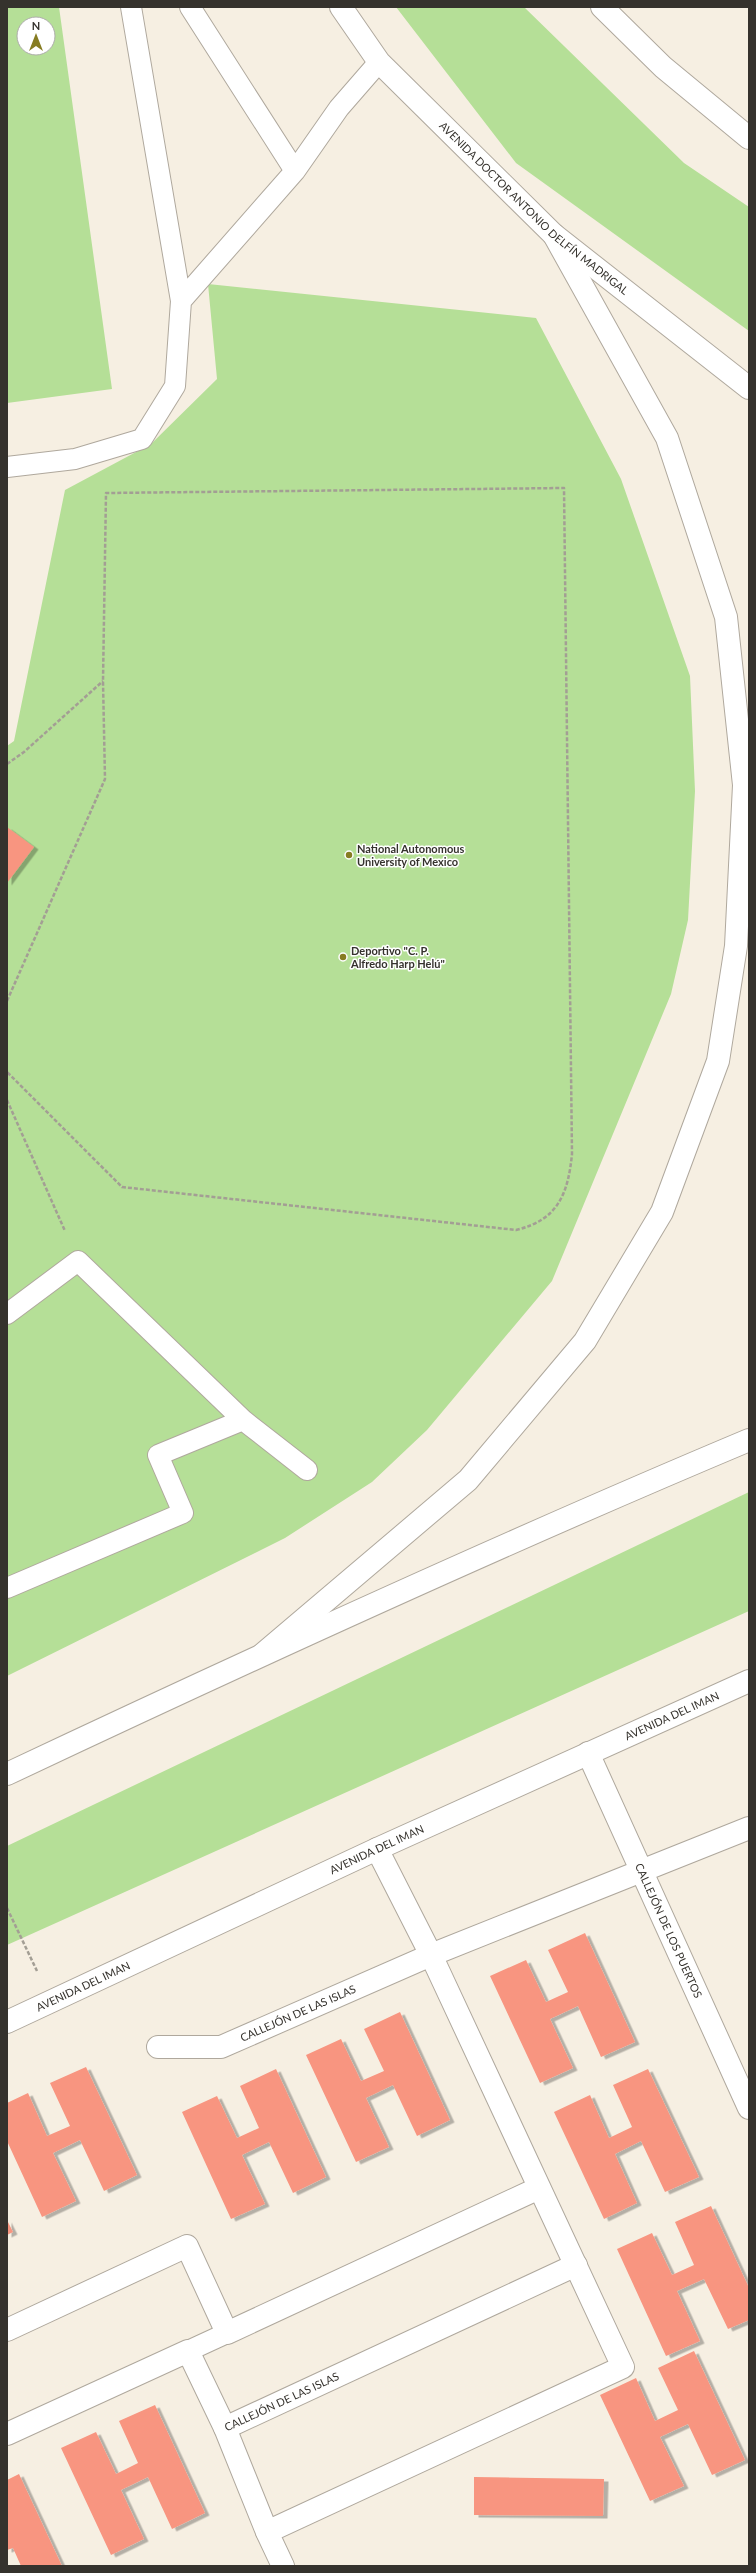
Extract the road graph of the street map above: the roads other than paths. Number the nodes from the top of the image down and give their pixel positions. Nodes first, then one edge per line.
1 (131, 7) edge
2 (190, 7) edge
3 (341, 7) edge
4 (602, 7) edge
5 (379, 62) junction
6 (749, 138) edge
7 (295, 171) junction
8 (554, 236) junction
9 (181, 301) junction
10 (749, 388) edge
11 (7, 467) edge
12 (7, 1314) edge
13 (243, 1420) junction
14 (749, 1440) edge
15 (307, 1470) dead end
16 (7, 1588) edge
17 (263, 1654) junction
18 (749, 1682) edge
19 (588, 1753) junction
20 (7, 1774) edge
21 (749, 1828) edge
22 (377, 1849) junction
23 (641, 1869) junction
24 (431, 1954) junction
25 (7, 2022) edge
26 (158, 2047) dead end
27 (749, 2108) edge
28 (539, 2188) junction
29 (576, 2264) junction
30 (7, 2330) edge
31 (227, 2333) junction
32 (188, 2351) junction
33 (225, 2428) junction
34 (7, 2434) edge
35 (268, 2532) junction
36 (283, 2566) edge

1 - 9 lane
2 - 7 lane
3 - 5 main road, AVENIDA DOCTOR ANTONIO DELFÍN MADRIGAL
4 - 6 main road
5 - 7 lane
5 - 8 main road, AVENIDA DOCTOR ANTONIO DELFÍN MADRIGAL
7 - 9 lane
8 - 10 main road, AVENIDA DOCTOR ANTONIO DELFÍN MADRIGAL
8 - 17 main road
9 - 11 lane
12 - 13 lane
13 - 15 lane
13 - 16 lane
14 - 17 main road
17 - 20 main road
18 - 19 main road, AVENIDA DEL IMAN
19 - 22 main road, AVENIDA DEL IMAN
19 - 23 main road, CALLEJÓN DE LOS PUERTOS
21 - 23 main road, CALLEJÓN DE LAS ISLAS
22 - 24 main road
22 - 25 main road, AVENIDA DEL IMAN
23 - 24 main road, CALLEJÓN DE LAS ISLAS
23 - 27 main road, CALLEJÓN DE LOS PUERTOS
24 - 26 main road, CALLEJÓN DE LAS ISLAS
24 - 28 main road
28 - 29 main road
28 - 31 main road
29 - 33 main road, CALLEJÓN DE LAS ISLAS
29 - 35 main road
30 - 31 main road
31 - 32 lane
32 - 33 main road, CALLEJÓN DE LAS ISLAS
32 - 34 main road
33 - 35 main road
35 - 36 main road

